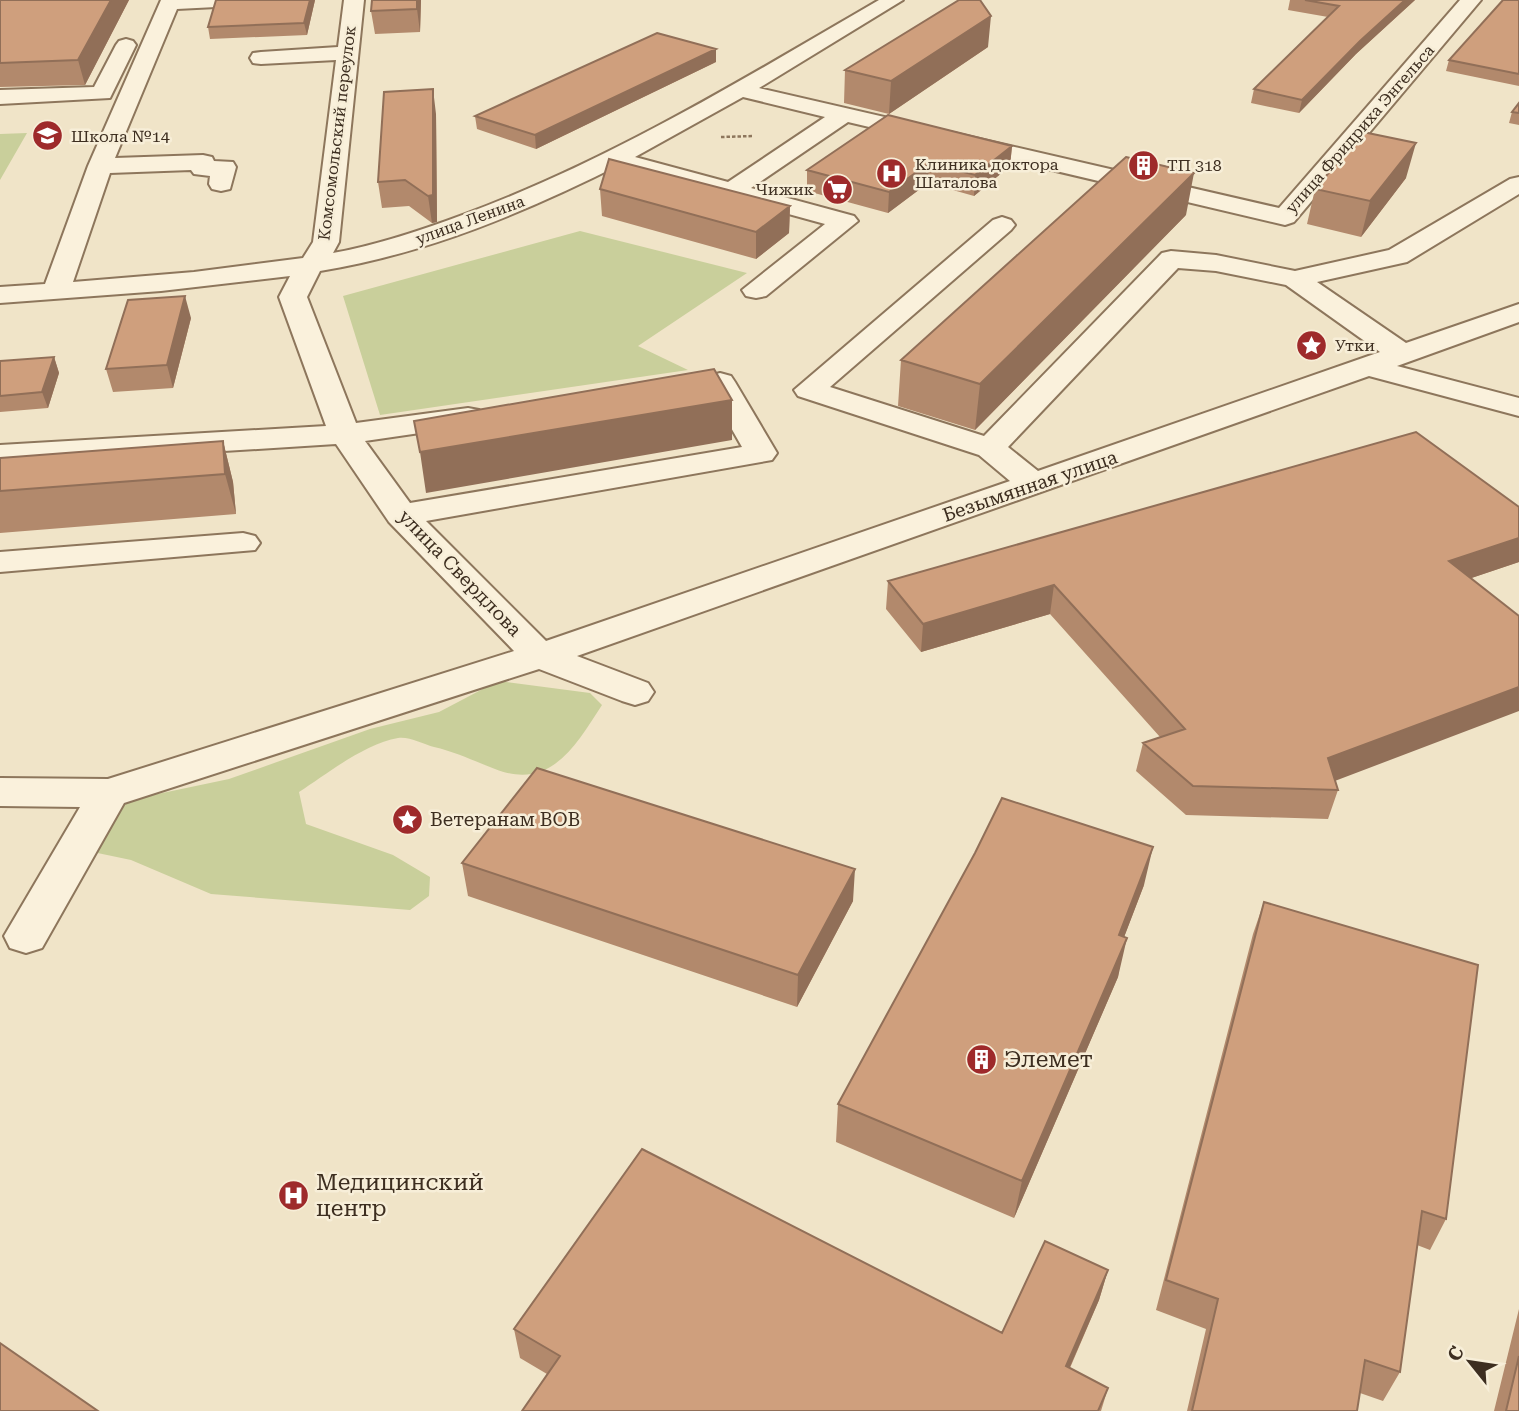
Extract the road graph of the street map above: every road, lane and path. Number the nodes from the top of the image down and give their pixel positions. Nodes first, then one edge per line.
1 (236, 0) edge
2 (354, 0) edge
3 (893, 0) edge
4 (1471, 0) edge
5 (170, 1) edge
6 (137, 23) dead end
7 (346, 53) junction
8 (261, 58) dead end
9 (740, 90) junction
10 (0, 97) edge
11 (844, 114) junction
12 (813, 135) junction
13 (720, 137) dead end
14 (634, 164) edge
15 (100, 166) junction
16 (221, 184) dead end
17 (1519, 184) edge
18 (732, 190) junction
19 (1002, 225) dead end
20 (314, 264) junction
21 (1295, 279) junction
22 (756, 290) dead end
23 (56, 292) junction
24 (0, 295) edge
25 (1519, 312) edge
26 (1402, 354) junction
27 (1367, 367) junction
28 (713, 383) edge
29 (1519, 407) edge
30 (493, 413) edge
31 (345, 433) junction
32 (990, 448) junction
33 (0, 455) edge
34 (1034, 485) junction
35 (401, 515) junction
36 (243, 543) dead end
37 (0, 562) edge
38 (540, 656) junction
39 (635, 692) dead end
40 (0, 792) edge
41 (109, 793) junction
42 (26, 936) dead end

1 - 5 street
2 - 7 street, Комсомольский переулок
3 - 9 street, улица Ленина
4 - 11 street, улица Фридриха Энгельса
5 - 15 street
6 - 10 street
7 - 8 street
7 - 20 street, Комсомольский переулок
9 - 11 street, улица Фридриха Энгельса
9 - 20 street, улица Ленина
11 - 12 street
12 - 13 path
12 - 18 street
14 - 18 street
15 - 16 street
15 - 23 street
17 - 21 street
18 - 22 street
19 - 32 street
20 - 23 street, улица Ленина
20 - 31 street, улица Свердлова
21 - 26 street
21 - 32 street
23 - 24 street, улица Ленина
25 - 26 street, Безымянная улица
26 - 27 street, Безымянная улица
27 - 29 street
27 - 34 street, Безымянная улица
28 - 35 street
30 - 31 street
31 - 33 street
31 - 35 street, улица Свердлова
32 - 34 street
34 - 38 street, Безымянная улица
35 - 38 street, улица Свердлова
36 - 37 street
38 - 39 street
38 - 41 street, Безымянная улица
40 - 41 street, Безымянная улица
41 - 42 street

